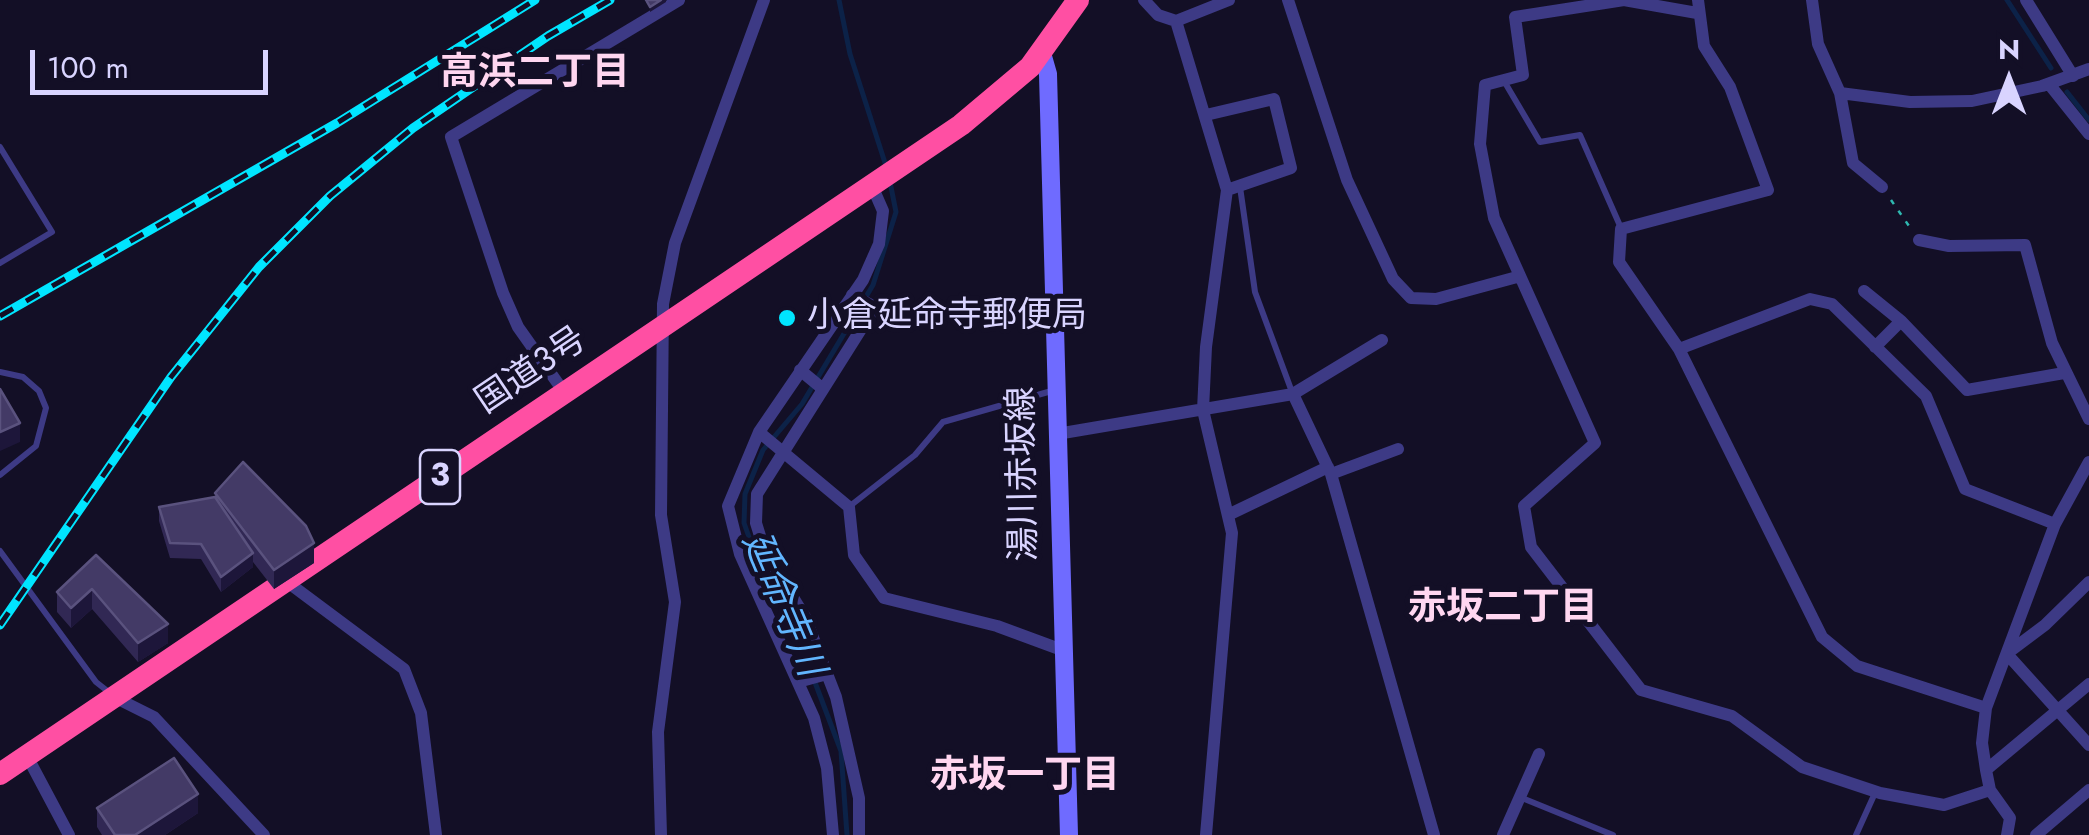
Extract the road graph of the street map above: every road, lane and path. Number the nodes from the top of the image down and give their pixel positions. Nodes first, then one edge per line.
1 (678, 0) edge
2 (764, 0) edge
3 (1078, 0) edge
4 (1144, 0) edge
5 (1229, 0) edge
6 (1288, 0) edge
7 (1508, 0) edge
8 (1812, 0) edge
9 (2048, 0) edge
10 (1586, 3) edge
11 (2029, 4) edge
12 (1697, 6) edge
13 (1515, 17) junction
14 (1176, 21) junction
15 (1042, 53) junction
16 (2089, 69) edge
17 (2072, 76) junction
18 (1504, 80) junction
19 (2049, 84) junction
20 (1840, 93) junction
21 (1206, 115) junction
22 (2089, 134) edge
23 (0, 147) edge
24 (877, 184) junction
25 (1882, 187) joint
26 (1234, 188) junction
27 (1621, 229) junction
28 (1919, 240) joint
29 (0, 263) edge
30 (1517, 277) junction
31 (1864, 291) dead end
32 (852, 295) junction
33 (1901, 321) junction
34 (664, 324) junction
35 (1382, 340) dead end
36 (1875, 347) junction
37 (1679, 349) junction
38 (800, 370) junction
39 (0, 372) edge
40 (2064, 373) junction
41 (823, 389) junction
42 (1056, 390) junction
43 (564, 392) junction
44 (1293, 394) junction
45 (1203, 410) junction
46 (2089, 418) edge
47 (759, 432) junction
48 (1057, 434) junction
49 (1398, 449) dead end
50 (783, 450) junction
51 (2089, 462) edge
52 (1329, 470) junction
53 (0, 475) edge
54 (849, 507) junction
55 (1228, 514) junction
56 (2056, 524) junction
57 (0, 551) edge
58 (286, 582) junction
59 (2089, 582) edge
60 (1062, 650) junction
61 (2008, 654) junction
62 (828, 674) junction
63 (798, 682) junction
64 (2089, 684) edge
65 (114, 697) junction
66 (1986, 708) junction
67 (2058, 710) junction
68 (2089, 745) edge
69 (1539, 754) dead end
70 (27, 756) junction
71 (1986, 770) junction
72 (0, 774) edge
73 (1990, 790) junction
74 (2089, 790) edge
75 (1875, 792) junction
76 (1522, 798) junction
77 (832, 834) edge
78 (69, 835) edge
79 (264, 835) edge
80 (436, 835) edge
81 (661, 835) edge
82 (859, 835) edge
83 (1069, 835) edge
84 (1206, 835) edge
85 (1434, 835) edge
86 (1503, 835) edge
87 (1613, 835) edge
88 (1856, 835) edge
89 (2006, 835) edge
90 (2036, 835) edge

1 - 43 street
2 - 34 street
3 - 15 highway, 国道3号 / 3
4 - 14 street
5 - 14 street
6 - 30 street
7 - 13 street
8 - 20 street
9 - 11 street
10 - 12 street
10 - 13 street
11 - 17 street
12 - 27 street
13 - 18 street
14 - 21 street
15 - 24 highway, 国道3号 / 3
15 - 42 main road, 湯川赤坂線
16 - 17 street
17 - 19 street
18 - 27 lane
18 - 30 street
19 - 20 street
19 - 22 street
20 - 25 street
21 - 26 street
21 - 26 street
23 - 29 lane
24 - 32 street
24 - 34 highway, 国道3号 / 3
25 - 28 path
26 - 44 lane
26 - 45 street
27 - 37 street
28 - 40 street
30 - 75 street
31 - 33 street
32 - 38 street
32 - 41 street
33 - 36 street
33 - 40 street
34 - 43 highway, 国道3号 / 3
34 - 81 street
35 - 44 street
36 - 37 street
36 - 56 street
37 - 66 street
38 - 41 street
38 - 47 street
39 - 53 lane
40 - 46 street
41 - 50 street
42 - 48 main road, 湯川赤坂線
42 - 54 lane
43 - 58 highway, 国道3号 / 3
44 - 45 street
44 - 52 street
45 - 48 street
45 - 55 street
47 - 50 street
47 - 63 street
48 - 60 main road, 湯川赤坂線
49 - 52 street
50 - 54 street
50 - 62 street
51 - 56 street
52 - 55 street
52 - 85 street
54 - 60 street
55 - 84 street
56 - 61 street
57 - 65 lane
58 - 65 highway, 国道3号 / 3
58 - 80 street
59 - 61 street
60 - 83 main road, 湯川赤坂線
61 - 66 street
61 - 67 street
62 - 63 street
62 - 82 street
63 - 77 street
64 - 67 street
65 - 70 highway, 国道3号 / 3
65 - 79 street
66 - 71 street
67 - 68 street
67 - 71 street
69 - 76 street
70 - 72 highway, 国道3号 / 3
70 - 78 street
71 - 73 street
73 - 75 street
73 - 89 street
74 - 90 street
75 - 88 lane
76 - 86 street
76 - 87 lane

